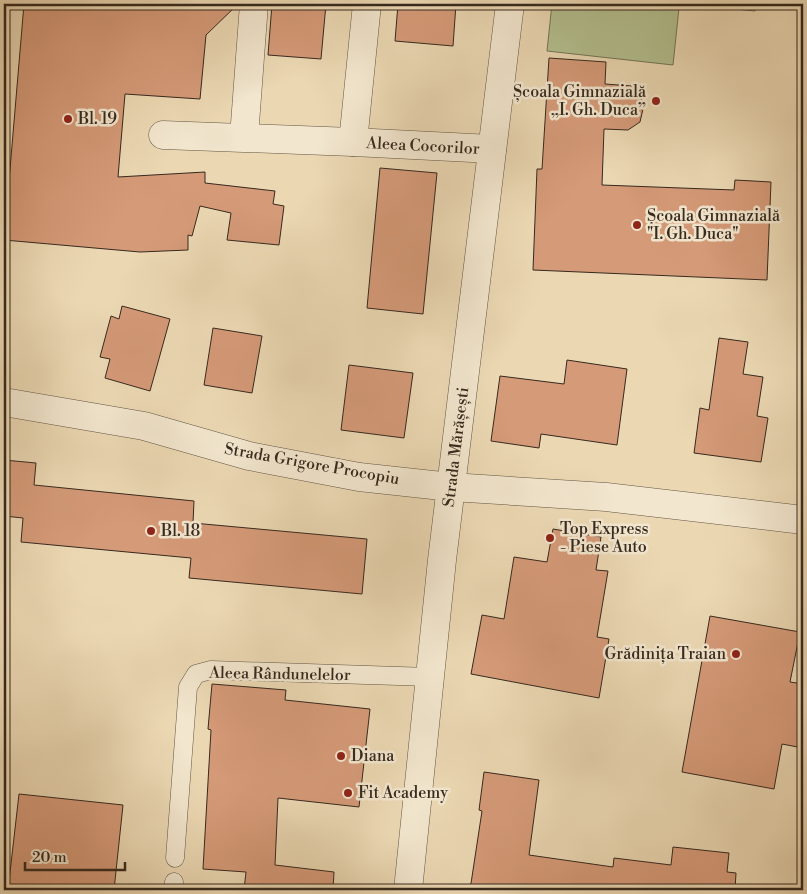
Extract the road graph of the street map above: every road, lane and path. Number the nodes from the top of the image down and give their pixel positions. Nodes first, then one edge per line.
1 (254, 4) edge
2 (367, 4) edge
3 (510, 4) edge
4 (163, 135) dead end
5 (244, 137) junction
6 (353, 142) junction
7 (492, 150) junction
8 (4, 402) edge
9 (451, 487) junction
10 (803, 520) edge
11 (430, 678) junction
12 (175, 858) dead end
13 (408, 890) edge

1 - 5 street
2 - 6 street, Aleea Cocorilor
3 - 7 street, Strada Mărășești
4 - 5 street, Aleea Cocorilor
5 - 6 street, Aleea Cocorilor
6 - 7 street, Aleea Cocorilor
7 - 9 street, Strada Mărășești
8 - 9 street, Strada Grigore Procopiu
9 - 10 street, Strada Grigore Procopiu
9 - 11 street, Strada Mărășești
11 - 12 lane, Aleea Rândunelelor
11 - 13 street, Strada Mărășești

